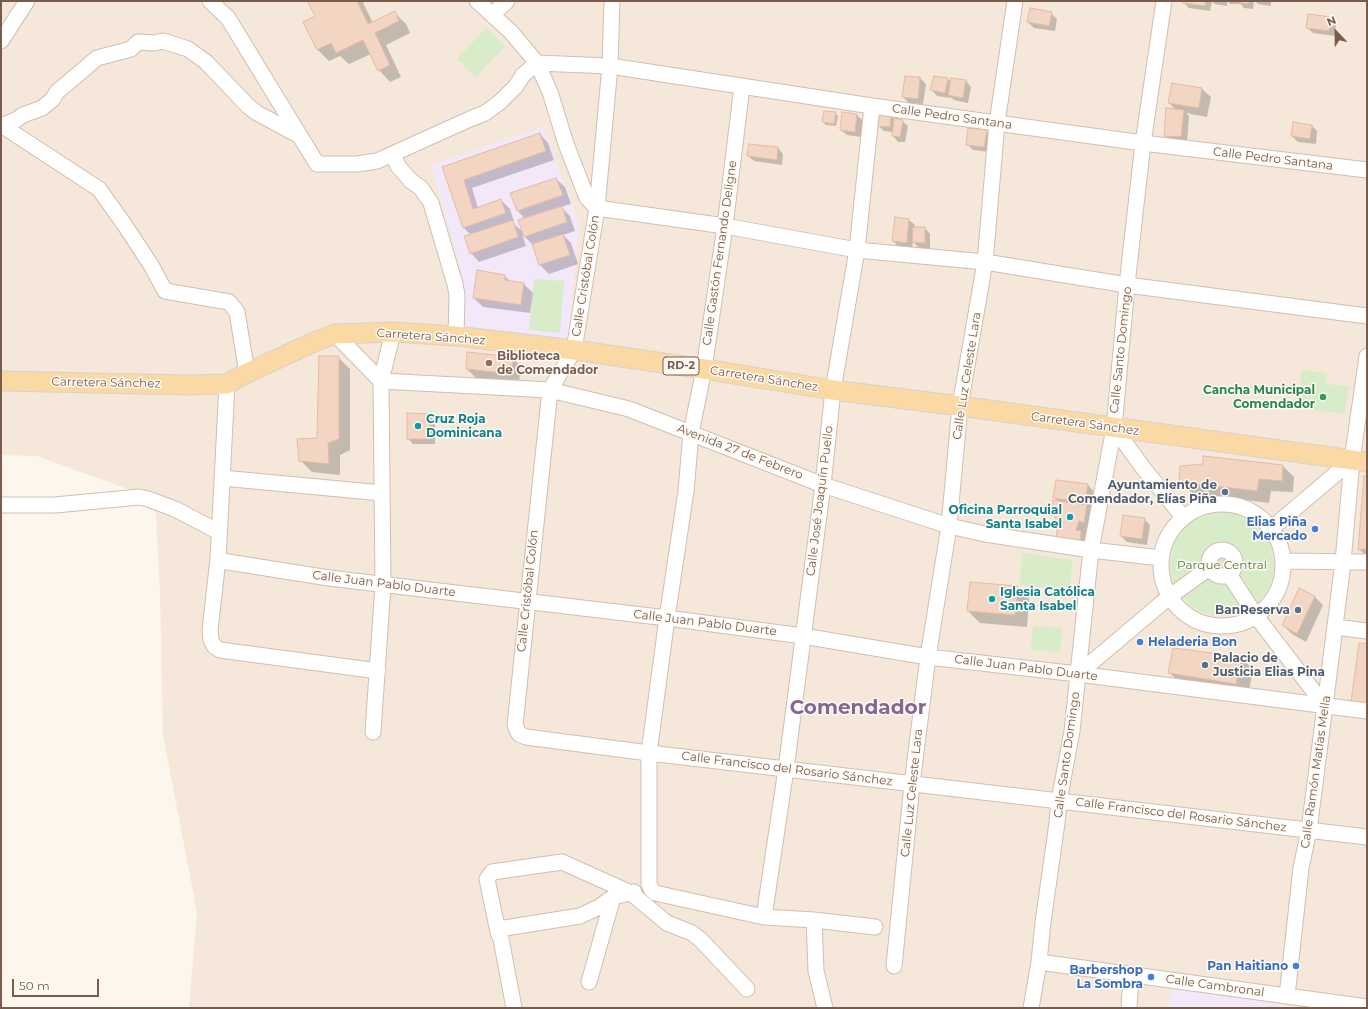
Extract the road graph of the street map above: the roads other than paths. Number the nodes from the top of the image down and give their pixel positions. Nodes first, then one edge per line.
1 (27, 1) edge
2 (210, 1) edge
3 (477, 1) edge
4 (507, 1) edge
5 (612, 1) edge
6 (1015, 1) edge
7 (1164, 1) edge
8 (493, 14) junction
9 (1, 41) edge
10 (537, 63) junction
11 (610, 66) junction
12 (742, 86) junction
13 (872, 106) junction
14 (997, 123) junction
15 (1, 125) edge
16 (299, 135) junction
17 (1143, 144) junction
18 (393, 154) junction
19 (1367, 170) edge
20 (597, 208) junction
21 (725, 226) junction
22 (857, 250) junction
23 (985, 262) junction
24 (1127, 285) junction
25 (1367, 316) edge
26 (393, 332) junction
27 (335, 334) junction
28 (456, 336) junction
29 (574, 350) junction
30 (1367, 356) edge
31 (704, 369) junction
32 (247, 373) junction
33 (1, 380) edge
34 (381, 381) junction
35 (227, 384) junction
36 (550, 390) junction
37 (832, 390) junction
38 (960, 406) junction
39 (1114, 428) junction
40 (691, 433) junction
41 (1359, 461) edge
42 (222, 478) junction
43 (823, 485) junction
44 (382, 493) junction
45 (1, 505) edge
46 (1183, 517) junction
47 (949, 526) junction
48 (1272, 528) junction
49 (219, 532) junction
50 (1091, 550) junction
51 (1161, 558) junction
52 (218, 559) junction
53 (1284, 561) junction
54 (1343, 562) junction
55 (1367, 562) edge
56 (1209, 568) junction
57 (1229, 574) junction
58 (384, 585) junction
59 (1169, 597) junction
60 (527, 602) junction
61 (1256, 616) junction
62 (667, 618) junction
63 (1335, 627) junction
64 (1367, 631) edge
65 (803, 636) junction
66 (928, 656) junction
67 (378, 671) junction
68 (1078, 674) junction
69 (1325, 706) junction
70 (1367, 711) edge
71 (373, 732) dead end
72 (519, 734) joint
73 (649, 753) junction
74 (786, 769) junction
75 (912, 784) junction
76 (1059, 801) junction
77 (1308, 830) junction
78 (1367, 837) edge
79 (651, 889) junction
80 (631, 893) junction
81 (613, 897) junction
82 (764, 917) junction
83 (814, 920) junction
84 (875, 927) dead end
85 (498, 932) junction
86 (1039, 962) junction
87 (894, 966) dead end
88 (1131, 975) junction
89 (589, 982) dead end
90 (747, 989) dead end
91 (1287, 996) junction
92 (1367, 1007) edge
93 (514, 1008) edge
94 (825, 1008) edge
95 (1031, 1008) edge
96 (1129, 1008) edge

1 - 9 street
2 - 16 street
3 - 8 street
4 - 8 street
5 - 11 street, Calle Cristóbal Colón
6 - 14 street, Calle Luz Celeste Lara
7 - 17 street, Calle Santo Domingo
8 - 10 street
10 - 11 street, Calle Pedro Santana
10 - 18 street
10 - 20 street
11 - 12 street, Calle Pedro Santana
11 - 20 street, Calle Cristóbal Colón
12 - 13 street, Calle Pedro Santana
12 - 21 street, Calle Gastón Fernando Deligne
13 - 14 street, Calle Pedro Santana
13 - 22 street, Calle José Joaquín Puello
14 - 17 street, Calle Pedro Santana
14 - 23 street, Calle Luz Celeste Lara
15 - 16 street
15 - 32 street
16 - 18 street
17 - 19 street, Calle Pedro Santana
17 - 24 street, Calle Santo Domingo
18 - 28 street
20 - 21 street
20 - 29 street, Calle Cristóbal Colón
21 - 22 street
21 - 31 street, Calle Gastón Fernando Deligne
22 - 23 street
22 - 37 street, Calle José Joaquín Puello
23 - 24 street
23 - 38 street, Calle Luz Celeste Lara
24 - 25 street
24 - 39 street, Calle Santo Domingo
26 - 27 main road, Carretera Sánchez / RD-2
26 - 28 main road, Carretera Sánchez / RD-2
26 - 34 street
27 - 32 main road, Carretera Sánchez / RD-2
27 - 34 street
28 - 29 main road, Carretera Sánchez / RD-2
29 - 31 main road, Carretera Sánchez / RD-2
29 - 36 street, Calle Cristóbal Colón
30 - 41 street, Calle Ramón Matías Mella
31 - 37 main road, Carretera Sánchez / RD-2
31 - 40 street, Calle Gastón Fernando Deligne
32 - 35 main road, Carretera Sánchez / RD-2
33 - 35 main road, Carretera Sánchez / RD-2
34 - 36 street, Avenida 27 de Febrero
34 - 44 street
35 - 42 street
36 - 40 street, Avenida 27 de Febrero
36 - 60 street, Calle Cristóbal Colón
37 - 38 main road, Carretera Sánchez / RD-2
37 - 43 street, Calle José Joaquín Puello
38 - 39 main road, Carretera Sánchez / RD-2
38 - 47 street, Calle Luz Celeste Lara
39 - 41 main road, Carretera Sánchez / RD-2
39 - 46 street
39 - 50 street, Calle Santo Domingo
40 - 43 street, Avenida 27 de Febrero
40 - 62 street, Calle Gastón Fernando Deligne
41 - 48 street
41 - 54 street, Calle Ramón Matías Mella
42 - 44 street
42 - 49 street
43 - 47 street, Avenida 27 de Febrero
43 - 65 street, Calle José Joaquín Puello
44 - 58 street
45 - 49 street
46 - 48 street
46 - 51 street
47 - 50 street, Avenida 27 de Febrero
47 - 66 street, Calle Luz Celeste Lara
48 - 53 street
49 - 52 street
50 - 51 street, Avenida 27 de Febrero
50 - 68 street, Calle Santo Domingo
51 - 59 street
52 - 58 street, Calle Juan Pablo Duarte
52 - 67 street
53 - 54 street
53 - 61 street
54 - 55 street
54 - 63 street, Calle Ramón Matías Mella
56 - 57 street
56 - 57 street
56 - 59 street
57 - 61 street
58 - 60 street, Calle Juan Pablo Duarte
58 - 67 street
59 - 61 street
59 - 68 street
60 - 62 street, Calle Juan Pablo Duarte
60 - 72 street, Calle Cristóbal Colón
61 - 69 street
62 - 65 street, Calle Juan Pablo Duarte
62 - 73 street, Calle Gastón Fernando Deligne
63 - 64 street
63 - 69 street, Calle Ramón Matías Mella
65 - 66 street, Calle Juan Pablo Duarte
65 - 74 street, Calle José Joaquín Puello
66 - 68 street, Calle Juan Pablo Duarte
66 - 75 street, Calle Luz Celeste Lara
67 - 71 street
68 - 69 street, Calle Juan Pablo Duarte
68 - 76 street, Calle Santo Domingo
69 - 70 street, Calle Juan Pablo Duarte
69 - 77 street, Calle Ramón Matías Mella
72 - 73 street, Calle Francisco del Rosario Sánchez
73 - 74 street, Calle Francisco del Rosario Sánchez
73 - 79 street, Calle Gastón Fernando Deligne
74 - 75 street, Calle Francisco del Rosario Sánchez
74 - 82 street, Calle José Joaquín Puello
75 - 76 street, Calle Francisco del Rosario Sánchez
75 - 87 street, Calle Luz Celeste Lara
76 - 77 street, Calle Francisco del Rosario Sánchez
76 - 86 street, Calle Santo Domingo
77 - 78 street, Calle Francisco del Rosario Sánchez
77 - 91 street, Calle Ramón Matías Mella
79 - 80 street
79 - 82 street
80 - 81 street
80 - 85 street
80 - 90 street
81 - 85 street
81 - 89 street
82 - 83 street
83 - 84 street
83 - 94 street
85 - 93 street
86 - 88 street, Calle Cambronal
86 - 95 street, Calle Santo Domingo
88 - 91 street, Calle Cambronal
88 - 96 street
91 - 92 street, Calle Cambronal

